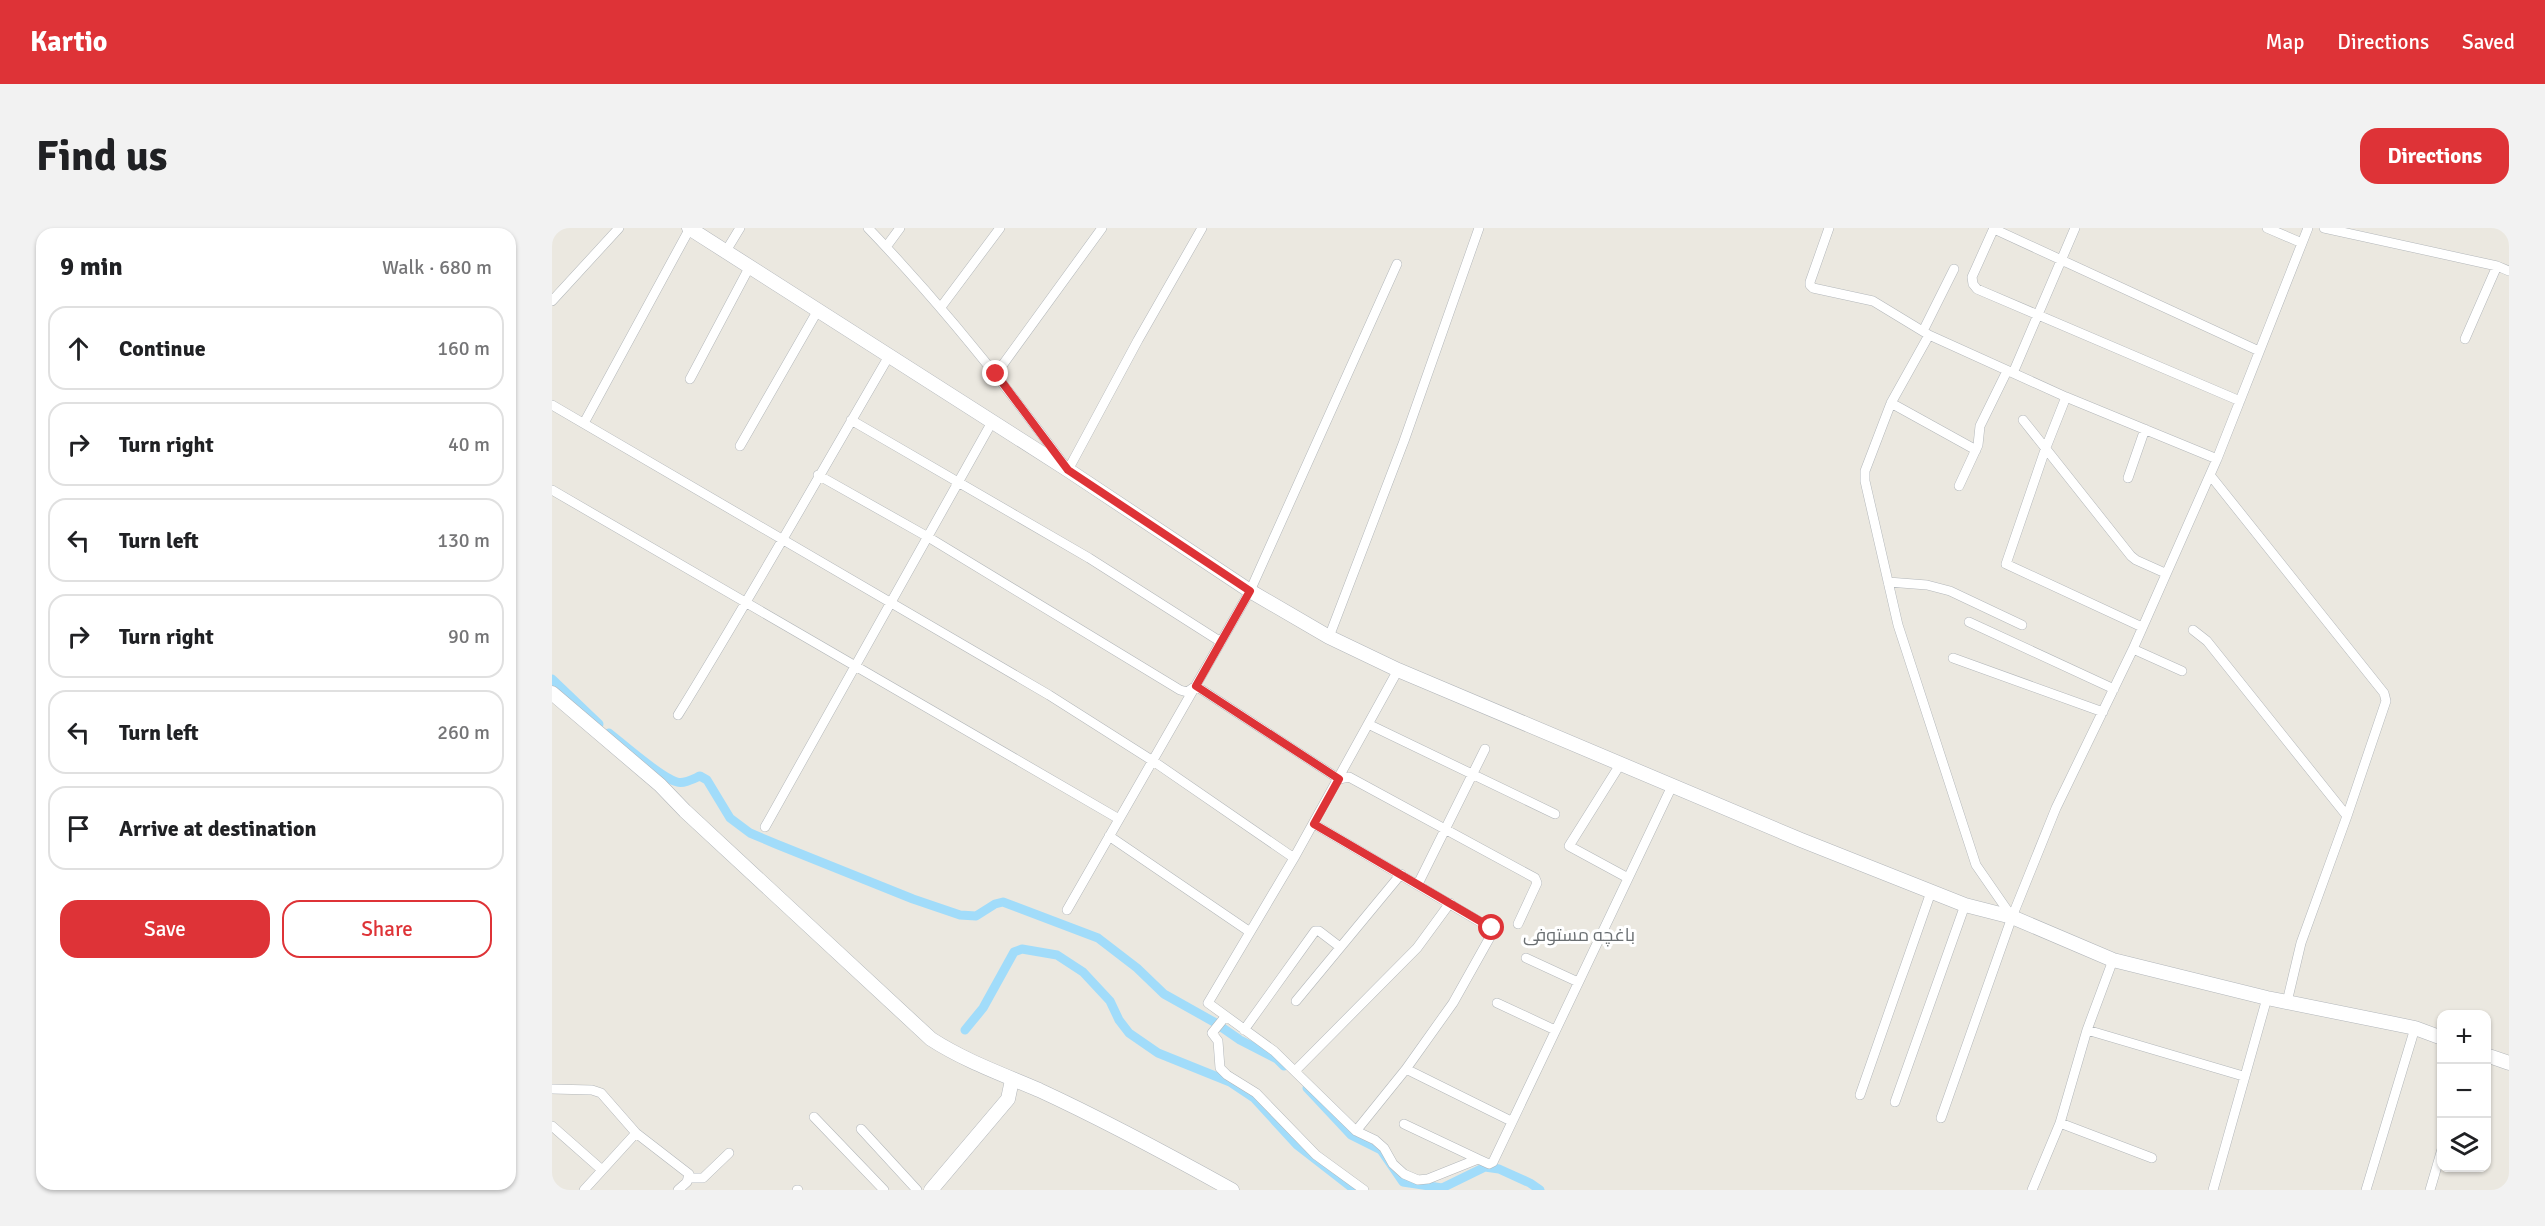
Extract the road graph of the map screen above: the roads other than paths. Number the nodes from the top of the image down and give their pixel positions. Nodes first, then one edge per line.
1 (619, 228) edge
2 (689, 228) edge
3 (740, 228) edge
4 (868, 228) edge
5 (900, 228) edge
6 (1000, 228) edge
7 (1102, 228) edge
8 (1202, 228) edge
9 (1479, 228) edge
10 (1829, 228) edge
11 (2075, 228) edge
12 (2267, 228) edge
13 (2308, 228) edge
14 (2324, 228) edge
15 (1994, 229) edge
16 (2302, 243) junction
17 (886, 247) junction
18 (726, 251) junction
19 (2061, 259) junction
20 (1397, 264) dead end
21 (750, 266) junction
22 (2497, 266) junction
23 (1954, 269) dead end
24 (2509, 271) edge
25 (552, 301) edge
26 (941, 306) junction
27 (818, 310) junction
28 (2038, 316) junction
29 (1926, 333) junction
30 (2465, 339) dead end
31 (2259, 351) junction
32 (889, 356) junction
33 (2010, 372) junction
34 (996, 374) junction
35 (690, 379) dead end
36 (2067, 397) junction
37 (2240, 401) junction
38 (1891, 404) junction
39 (552, 405) edge
40 (851, 420) junction
41 (2022, 420) dead end
42 (992, 422) junction
43 (584, 423) junction
44 (2145, 429) junction
45 (740, 446) dead end
46 (1976, 450) junction
47 (2045, 450) junction
48 (2217, 459) junction
49 (1068, 470) junction
50 (818, 475) junction
51 (2210, 475) junction
52 (2128, 478) dead end
53 (959, 482) junction
54 (1959, 486) dead end
55 (552, 490) edge
56 (928, 537) junction
57 (783, 540) junction
58 (2165, 573) junction
59 (1888, 582) junction
60 (1250, 591) junction
61 (891, 603) junction
62 (746, 605) junction
63 (1969, 622) dead end
64 (2022, 625) dead end
65 (2142, 627) junction
66 (2193, 630) dead end
67 (1329, 637) junction
68 (1221, 642) junction
69 (2133, 650) junction
70 (1953, 658) dead end
71 (856, 666) junction
72 (1398, 670) junction
73 (2182, 670) dead end
74 (1196, 686) junction
75 (2114, 689) junction
76 (552, 693) edge
77 (2103, 712) junction
78 (678, 715) dead end
79 (1368, 724) junction
80 (1485, 749) dead end
81 (1153, 761) junction
82 (1621, 763) junction
83 (1472, 774) junction
84 (1339, 779) junction
85 (1673, 784) junction
86 (1555, 814) dead end
87 (2348, 816) junction
88 (1119, 819) junction
89 (1314, 824) junction
90 (765, 827) dead end
91 (1444, 829) junction
92 (1109, 836) junction
93 (1294, 858) junction
94 (1401, 874) junction
95 (1628, 878) junction
96 (1418, 884) junction
97 (1931, 892) junction
98 (1450, 903) junction
99 (1965, 905) junction
100 (1066, 910) dead end
101 (2012, 917) junction
102 (1518, 924) dead end
103 (1250, 932) junction
104 (1340, 947) junction
105 (1526, 958) dead end
106 (2113, 960) junction
107 (1578, 982) junction
108 (2267, 998) junction
109 (1296, 1001) dead end
110 (2287, 1002) junction
111 (1497, 1003) dead end
112 (1225, 1017) junction
113 (2415, 1028) junction
114 (1244, 1030) junction
115 (1555, 1030) junction
116 (2087, 1030) junction
117 (2437, 1036) edge
118 (2491, 1056) edge
119 (2509, 1063) edge
120 (1406, 1069) junction
121 (1295, 1071) junction
122 (2243, 1076) junction
123 (1012, 1080) junction
124 (552, 1089) edge
125 (1860, 1095) dead end
126 (1895, 1102) dead end
127 (814, 1117) dead end
128 (1941, 1118) dead end
129 (1511, 1121) junction
130 (2060, 1123) junction
131 (1404, 1124) dead end
132 (552, 1126) edge
133 (861, 1130) dead end
134 (1356, 1131) junction
135 (636, 1133) junction
136 (729, 1153) dead end
137 (2152, 1158) dead end
138 (1479, 1159) junction
139 (2437, 1166) edge
140 (602, 1170) junction
141 (689, 1178) junction
142 (584, 1190) edge
143 (678, 1190) edge
144 (884, 1190) edge
145 (917, 1190) edge
146 (931, 1190) edge
147 (1232, 1190) edge
148 (1364, 1190) edge
149 (2032, 1190) edge
150 (2213, 1190) edge
151 (2366, 1190) edge
152 (2430, 1190) edge

1 - 25 street
2 - 18 street
2 - 43 street
3 - 18 street
4 - 17 street
5 - 17 street
6 - 26 street
7 - 34 street
8 - 49 street
9 - 67 street
10 - 29 street
11 - 19 street
12 - 16 street
13 - 16 street
14 - 22 street
15 - 19 street
15 - 28 street
16 - 31 street
17 - 26 street
18 - 21 street
19 - 28 street
19 - 31 street
20 - 60 street
21 - 27 street
21 - 35 street
22 - 24 street
22 - 30 street
23 - 29 street
26 - 34 street
27 - 32 street
27 - 45 street
28 - 33 street
28 - 37 street
29 - 33 street
29 - 38 street
31 - 37 street
32 - 40 street
32 - 42 street
33 - 36 street
33 - 46 street
34 - 49 street
36 - 44 street
36 - 47 street
37 - 48 street
38 - 46 street
38 - 59 street
39 - 43 street
40 - 50 street
40 - 53 street
41 - 47 street
42 - 49 street
42 - 53 street
43 - 57 street
44 - 48 street
44 - 52 street
46 - 54 street
47 - 58 street
47 - 65 street
48 - 51 street
49 - 60 street
50 - 56 street
50 - 57 street
51 - 58 street
51 - 87 street
53 - 56 street
53 - 68 street
55 - 62 street
56 - 61 street
56 - 74 street
57 - 61 street
57 - 62 street
58 - 65 street
59 - 64 street
59 - 101 street
60 - 67 street
60 - 68 street
61 - 71 street
61 - 81 street
62 - 71 street
62 - 78 street
63 - 75 street
65 - 69 street
66 - 87 street
67 - 72 street
68 - 74 street
69 - 73 street
69 - 75 street
70 - 77 street
71 - 88 street
71 - 90 street
72 - 79 street
72 - 82 street
74 - 81 street
74 - 84 street
75 - 77 street
76 - 123 street
77 - 101 street
79 - 83 street
79 - 84 street
80 - 83 street
81 - 88 street
81 - 93 street
82 - 85 street
82 - 95 street
83 - 86 street
83 - 91 street
84 - 89 street
84 - 91 street
85 - 95 street
85 - 97 street
87 - 110 street
88 - 92 street
89 - 93 street
89 - 94 street
91 - 96 street
91 - 102 street
92 - 100 street
92 - 103 street
93 - 103 street
94 - 96 street
94 - 104 street
95 - 107 street
96 - 98 street
97 - 99 street
97 - 125 street
98 - 120 street
98 - 121 street
99 - 101 street
99 - 126 street
101 - 106 street
101 - 128 street
103 - 112 street
104 - 109 street
104 - 114 street
105 - 107 street
106 - 108 street
106 - 116 street
107 - 115 street
108 - 110 street
108 - 122 street
110 - 113 street
111 - 115 street
112 - 114 street
112 - 148 street
113 - 117 street
113 - 151 street
114 - 121 street
115 - 129 street
116 - 122 street
116 - 130 street
118 - 119 street
120 - 129 street
120 - 134 street
121 - 134 street
122 - 150 street
123 - 146 street
123 - 147 street
124 - 135 street
127 - 144 street
129 - 138 street
130 - 137 street
130 - 149 street
131 - 138 street
132 - 140 street
133 - 145 street
134 - 138 street
135 - 140 street
135 - 141 street
136 - 141 street
139 - 152 street
140 - 142 street
141 - 143 street

